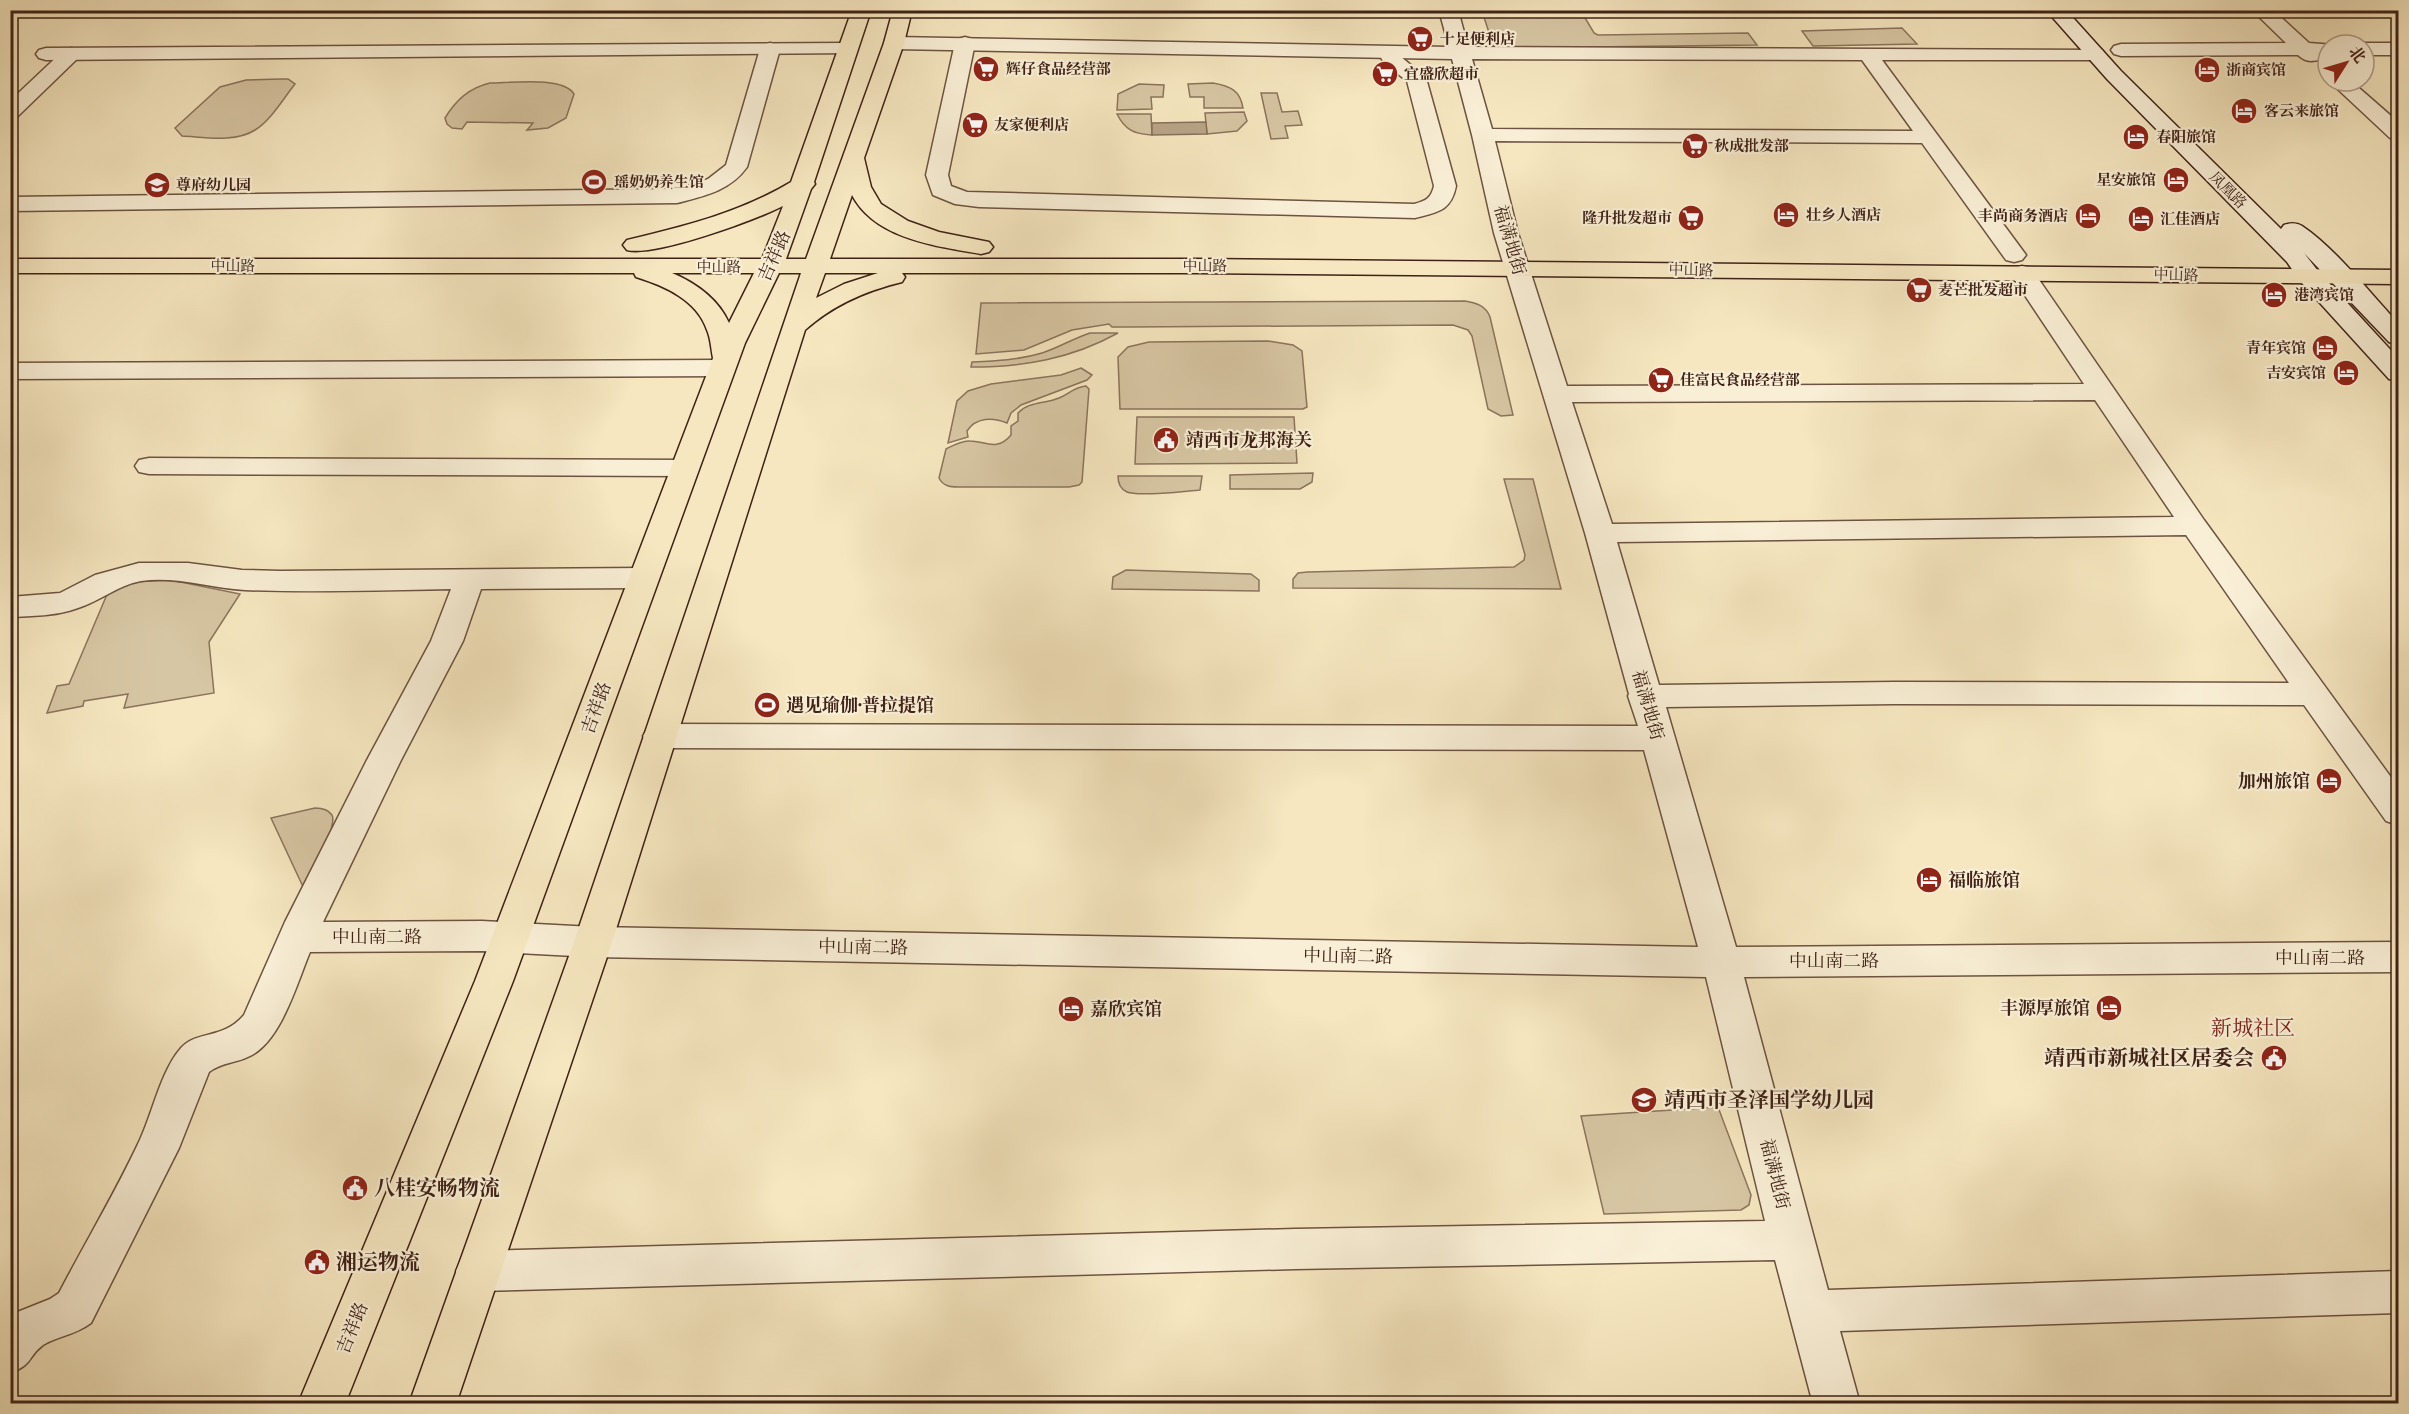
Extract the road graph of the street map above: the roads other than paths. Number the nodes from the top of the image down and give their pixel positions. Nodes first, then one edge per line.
1 (862, 10) edge
2 (903, 10) edge
3 (1448, 10) edge
4 (2055, 10) edge
5 (2261, 10) edge
6 (894, 43) junction
7 (966, 43) junction
8 (770, 49) junction
9 (847, 49) junction
10 (2303, 49) junction
11 (2316, 49) edge
12 (2376, 49) edge
13 (2398, 49) edge
14 (1388, 52) junction
15 (1458, 53) junction
16 (46, 54) dead end
17 (71, 54) junction
18 (1868, 54) junction
19 (2095, 54) junction
20 (2316, 60) edge
21 (2352, 93) edge
22 (2361, 101) junction
23 (2389, 101) dead end
24 (10, 113) edge
25 (2398, 133) edge
26 (1483, 135) junction
27 (1928, 137) junction
28 (853, 156) junction
29 (804, 184) junction
30 (10, 204) edge
31 (981, 247) junction
32 (10, 248) edge
33 (630, 256) junction
34 (820, 256) junction
35 (775, 257) junction
36 (2398, 257) edge
37 (1516, 260) junction
38 (2018, 264) junction
39 (2309, 264) junction
40 (10, 266) edge
41 (957, 266) junction
42 (2341, 276) junction
43 (2398, 277) edge
44 (794, 327) junction
45 (2398, 337) edge
46 (724, 363) junction
47 (10, 370) edge
48 (2398, 373) edge
49 (2104, 392) junction
50 (1558, 394) junction
51 (149, 466) dead end
52 (685, 468) junction
53 (2194, 526) junction
54 (1600, 532) junction
55 (470, 578) junction
56 (644, 578) junction
57 (10, 607) edge
58 (2313, 694) junction
59 (1644, 696) junction
60 (660, 736) junction
61 (1657, 738) junction
62 (2398, 812) edge
63 (299, 937) junction
64 (510, 938) junction
65 (593, 942) junction
66 (2398, 957) edge
67 (1721, 962) junction
68 (1792, 1240) junction
69 (478, 1271) junction
70 (2398, 1292) edge
71 (1812, 1313) junction
72 (10, 1351) edge
73 (321, 1404) edge
74 (432, 1404) edge
75 (1837, 1404) edge

1 - 9 main road, 吉祥路
2 - 6 main road
3 - 15 street, 福满地街
4 - 19 street, 凤凰路
5 - 10 street
6 - 7 street
6 - 28 main road
7 - 14 street
7 - 14 street
8 - 9 street
8 - 17 street
8 - 30 street
9 - 29 main road, 吉祥路
10 - 11 street
10 - 20 street
10 - 39 street, 凤凰路
12 - 13 street
14 - 15 street
15 - 18 street
15 - 26 street, 福满地街
16 - 17 street
17 - 24 street
18 - 19 street
18 - 27 street
19 - 39 street, 凤凰路
21 - 22 street
22 - 23 street
22 - 25 street
26 - 27 street
26 - 37 street, 福满地街
27 - 38 street
28 - 31 main road
28 - 34 main road
29 - 33 main road
29 - 35 main road, 吉祥路
31 - 34 main road, 中山路
31 - 37 main road, 中山路
32 - 33 main road, 中山路
33 - 35 main road, 中山路
33 - 40 main road, 中山路
33 - 46 main road
34 - 35 main road, 中山路
34 - 41 main road, 中山路
34 - 44 main road
35 - 46 main road, 吉祥路
36 - 39 main road, 中山路
37 - 38 main road, 中山路
37 - 41 main road, 中山路
37 - 50 street, 福满地街
38 - 39 main road, 中山路
38 - 49 street
39 - 42 main road, 中山路
39 - 48 street, 凤凰路
41 - 44 main road
42 - 43 main road, 中山路
42 - 45 street
44 - 60 main road
46 - 47 street
46 - 52 main road, 吉祥路
49 - 50 street
49 - 53 street
50 - 54 street, 福满地街
51 - 52 street
52 - 56 main road, 吉祥路
53 - 54 street
53 - 58 street
54 - 59 street, 福满地街
55 - 56 street
55 - 57 street
55 - 63 street
56 - 64 main road, 吉祥路
58 - 59 street
58 - 62 street
59 - 61 street, 福满地街
60 - 61 street
60 - 65 main road
61 - 67 street, 福满地街
63 - 64 street, 中山南二路
63 - 72 street
64 - 65 street, 中山南二路
64 - 73 main road, 吉祥路
65 - 67 street, 中山南二路
65 - 69 main road
66 - 67 street, 中山南二路
67 - 68 street, 福满地街
68 - 69 street
68 - 71 street, 福满地街
69 - 74 main road
70 - 71 street
71 - 75 street, 福满地街

